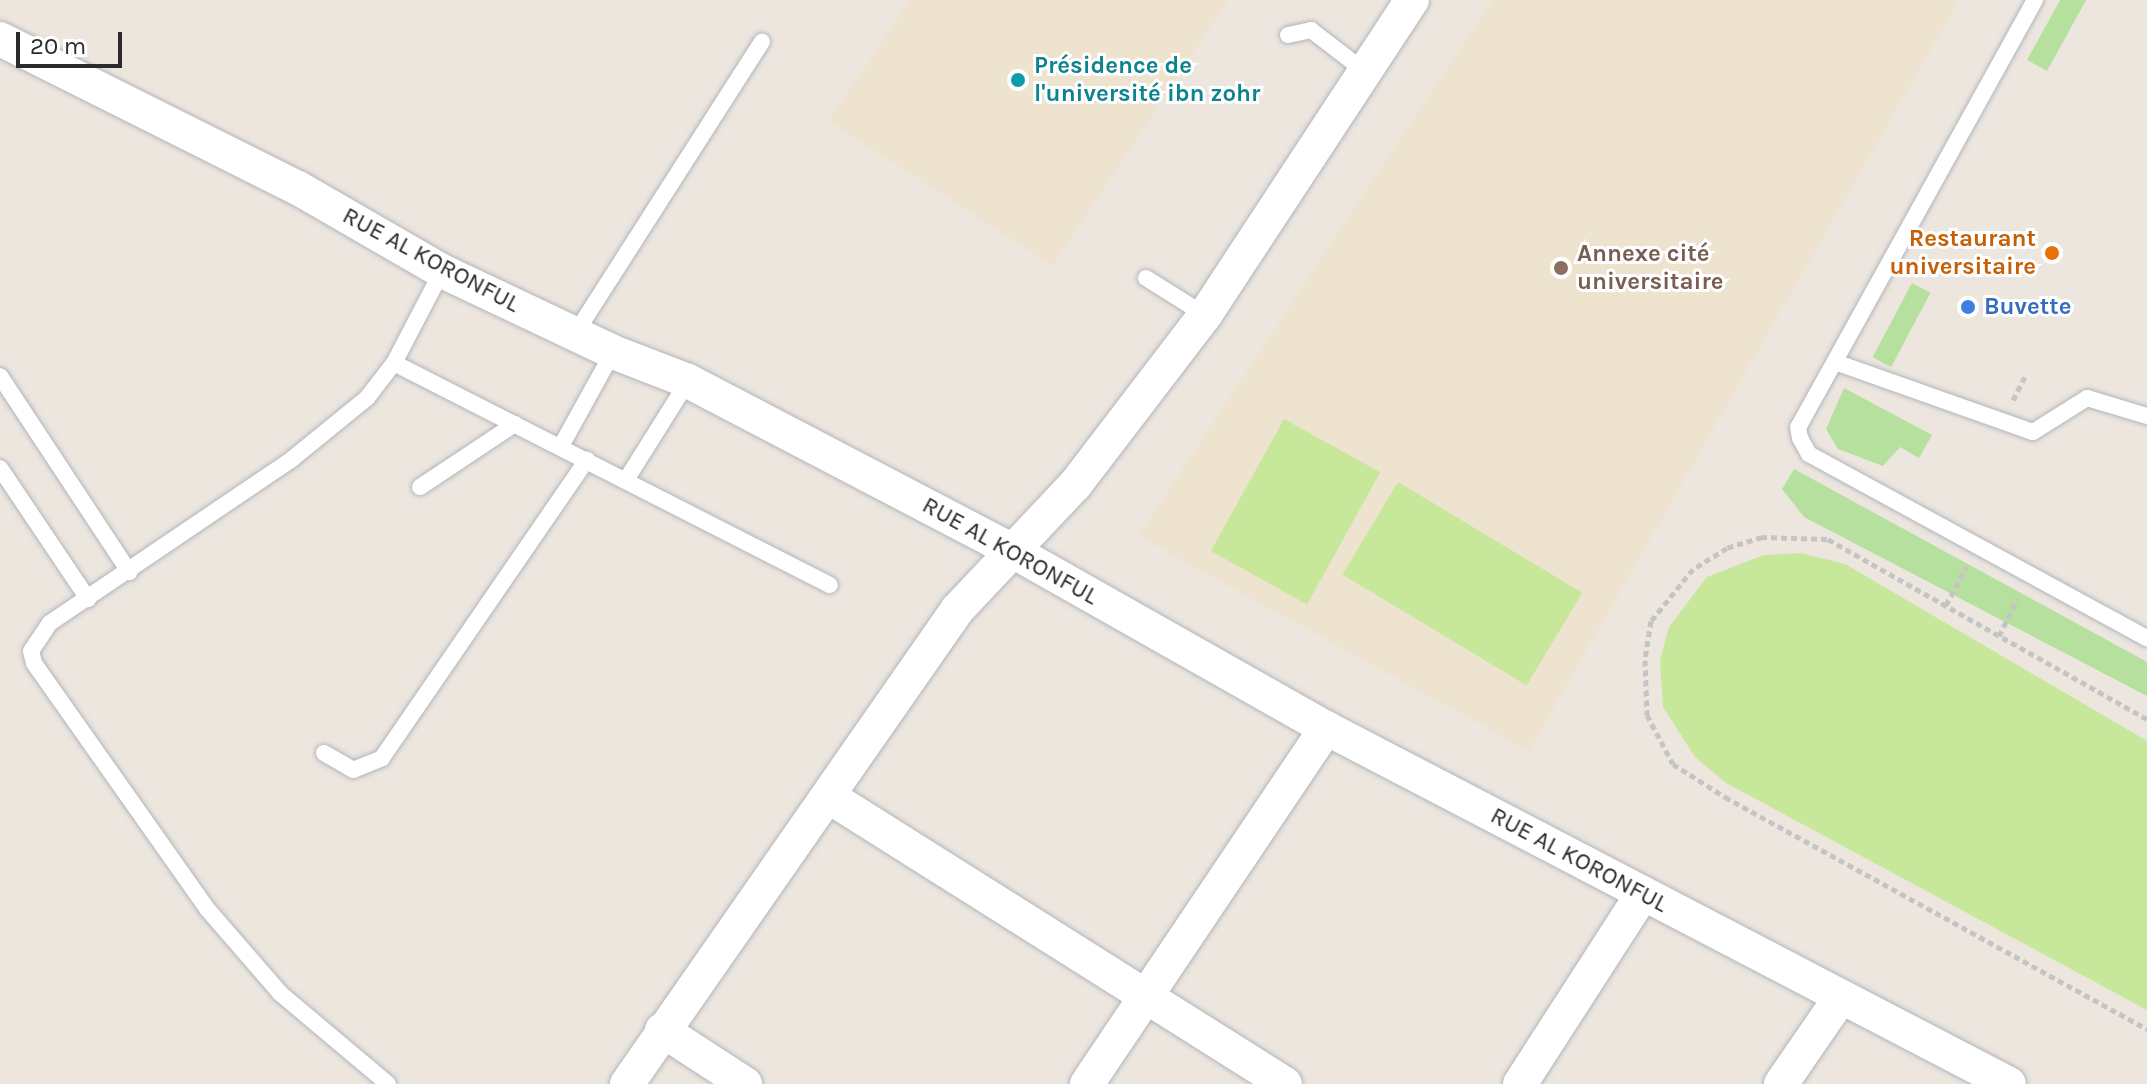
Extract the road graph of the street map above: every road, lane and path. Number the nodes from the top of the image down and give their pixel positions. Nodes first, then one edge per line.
1 (2035, 0) edge
2 (1407, 2) edge
3 (1288, 35) dead end
4 (0, 39) edge
5 (762, 42) dead end
6 (1367, 73) junction
7 (442, 271) junction
8 (1146, 278) dead end
9 (1205, 315) junction
10 (575, 334) junction
11 (613, 352) junction
12 (1835, 362) junction
13 (394, 363) junction
14 (0, 376) edge
15 (688, 381) junction
16 (2147, 416) edge
17 (515, 424) junction
18 (561, 446) junction
19 (587, 460) junction
20 (0, 468) edge
21 (626, 480) junction
22 (420, 487) dead end
23 (1011, 550) junction
24 (2008, 560) junction
25 (129, 572) junction
26 (1996, 580) junction
27 (830, 585) dead end
28 (88, 599) junction
29 (1946, 605) junction
30 (1999, 636) junction
31 (2147, 638) edge
32 (2147, 719) edge
33 (1326, 728) junction
34 (324, 753) dead end
35 (828, 796) junction
36 (1643, 893) junction
37 (1146, 994) junction
38 (1840, 998) junction
39 (2147, 1029) edge
40 (662, 1030) junction
41 (388, 1084) edge
42 (627, 1084) edge
43 (745, 1084) edge
44 (1087, 1084) edge
45 (1285, 1084) edge
46 (1520, 1084) edge
47 (1781, 1084) edge
48 (2009, 1084) edge

1 - 12 lane
2 - 6 street
3 - 6 lane
4 - 7 street, RUE AL KORONFUL
5 - 10 lane
6 - 9 street
7 - 10 street, RUE AL KORONFUL
7 - 13 lane
8 - 9 lane
9 - 23 street
10 - 11 street, RUE AL KORONFUL
11 - 15 street, RUE AL KORONFUL
11 - 18 lane
12 - 16 lane
12 - 24 lane
13 - 17 lane
13 - 25 lane
14 - 25 lane
15 - 21 lane
15 - 23 street, RUE AL KORONFUL
17 - 18 lane
17 - 22 lane
18 - 19 lane
19 - 21 lane
19 - 34 lane
20 - 28 lane
21 - 27 lane
23 - 33 street, RUE AL KORONFUL
23 - 35 street
24 - 26 path
24 - 31 lane
25 - 28 lane
26 - 29 path
26 - 30 path
28 - 41 lane
29 - 30 path
29 - 39 path
30 - 32 path
33 - 36 street, RUE AL KORONFUL
33 - 37 street
35 - 37 street
35 - 40 street
36 - 38 street, RUE AL KORONFUL
36 - 46 street
37 - 44 street
37 - 45 street
38 - 47 street
38 - 48 street, RUE AL KORONFUL
40 - 42 street
40 - 43 street

